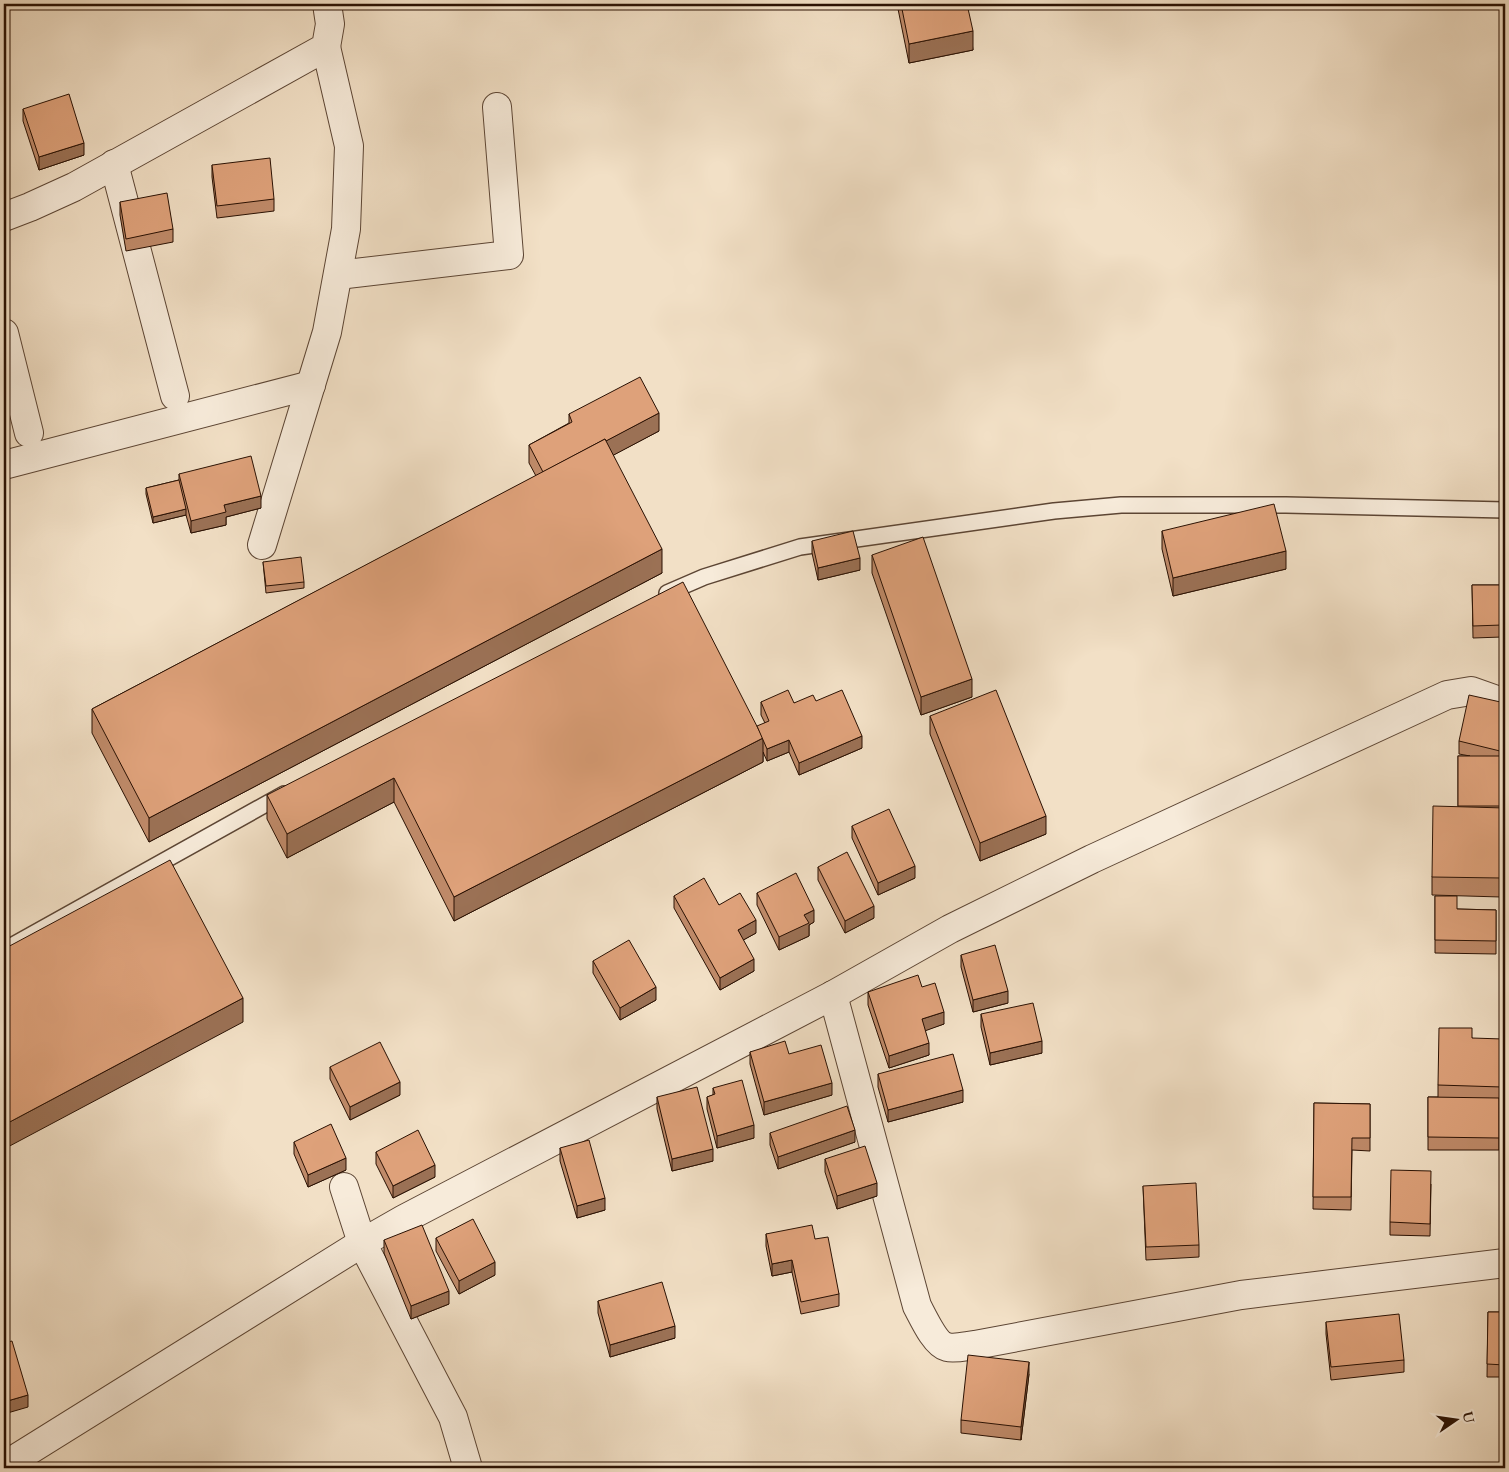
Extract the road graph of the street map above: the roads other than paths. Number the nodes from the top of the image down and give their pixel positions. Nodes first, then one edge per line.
1 (327, 4) edge
2 (326, 47) junction
3 (497, 107) dead end
4 (114, 164) junction
5 (4, 216) edge
6 (338, 275) junction
7 (4, 333) edge
8 (311, 385) junction
9 (175, 396) dead end
10 (29, 433) dead end
11 (4, 465) edge
12 (1505, 510) edge
13 (262, 546) dead end
14 (656, 598) edge
15 (1505, 703) edge
16 (297, 787) edge
17 (4, 950) edge
18 (832, 995) junction
19 (344, 1187) dead end
20 (362, 1243) junction
21 (1505, 1263) edge
22 (4, 1466) edge
23 (468, 1468) edge

1 - 2 street
2 - 4 street
2 - 6 street
3 - 6 street
4 - 5 street
4 - 9 street
6 - 8 street
7 - 10 street
8 - 11 street
8 - 13 street
12 - 14 lane
15 - 18 street
16 - 17 lane
18 - 20 street
18 - 21 street
19 - 20 street
20 - 22 street
20 - 23 street

